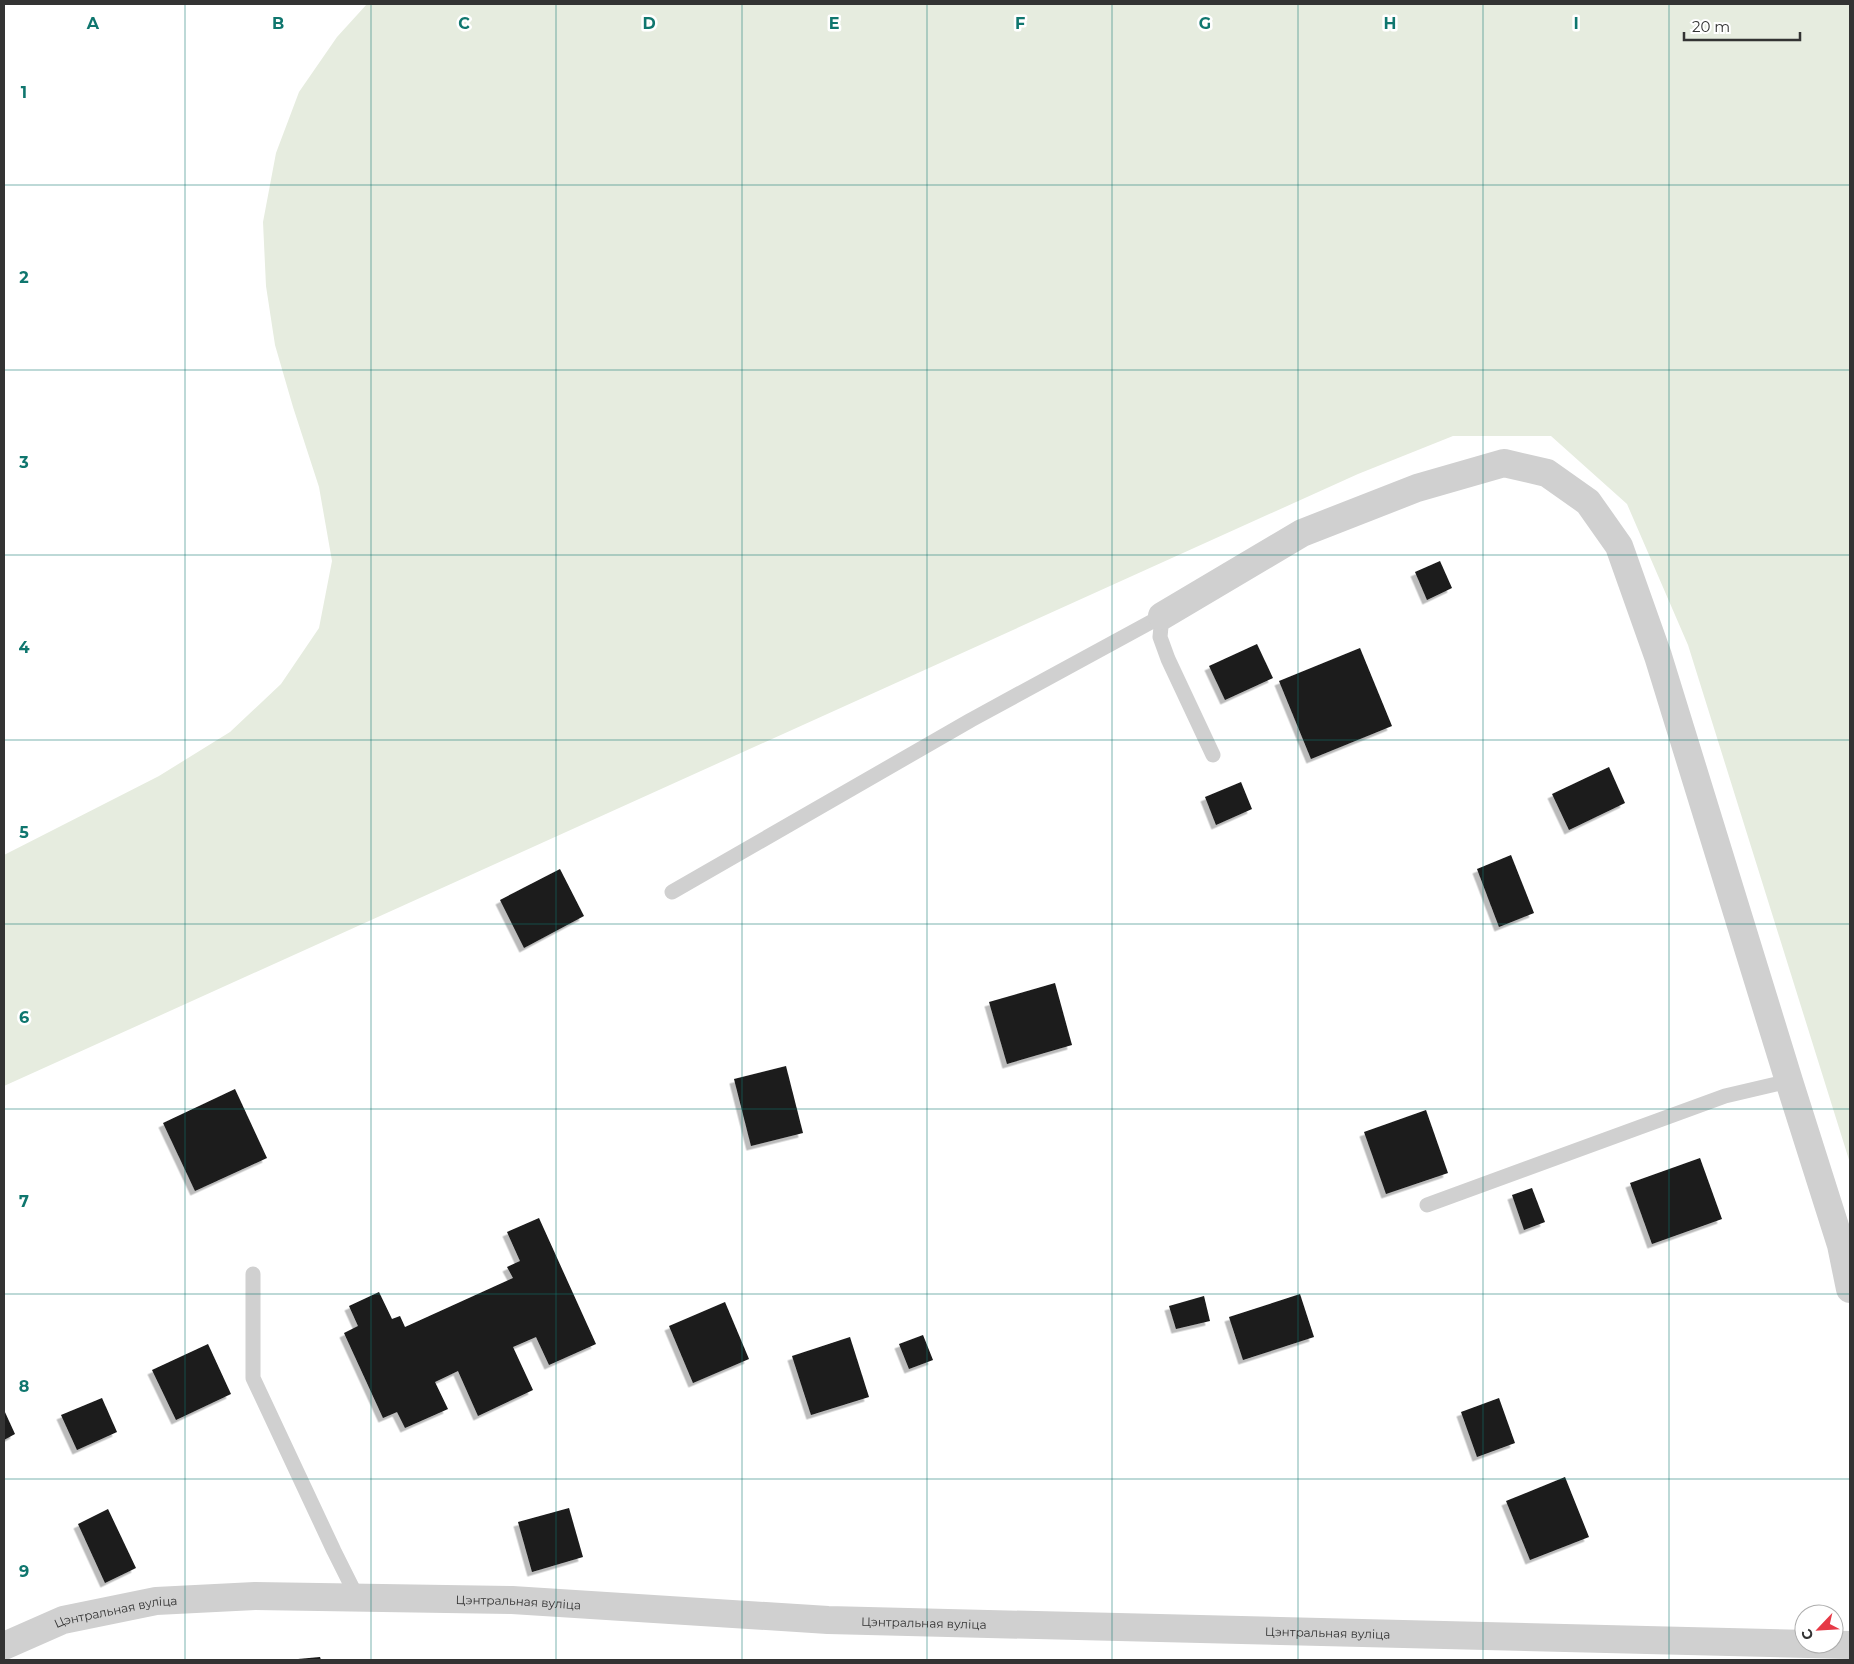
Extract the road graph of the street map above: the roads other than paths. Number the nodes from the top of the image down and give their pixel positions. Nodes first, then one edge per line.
1 (1162, 616) junction
2 (1213, 755) dead end
3 (672, 892) dead end
4 (1789, 1082) junction
5 (1427, 1205) dead end
6 (253, 1274) dead end
7 (1850, 1290) edge
8 (357, 1597) junction
9 (1850, 1645) edge
10 (4, 1646) edge

1 - 2 lane
1 - 3 lane
1 - 4 street
4 - 5 lane
4 - 7 street
6 - 8 lane
8 - 9 street, Цэнтральная вуліца
8 - 10 street, Цэнтральная вуліца

